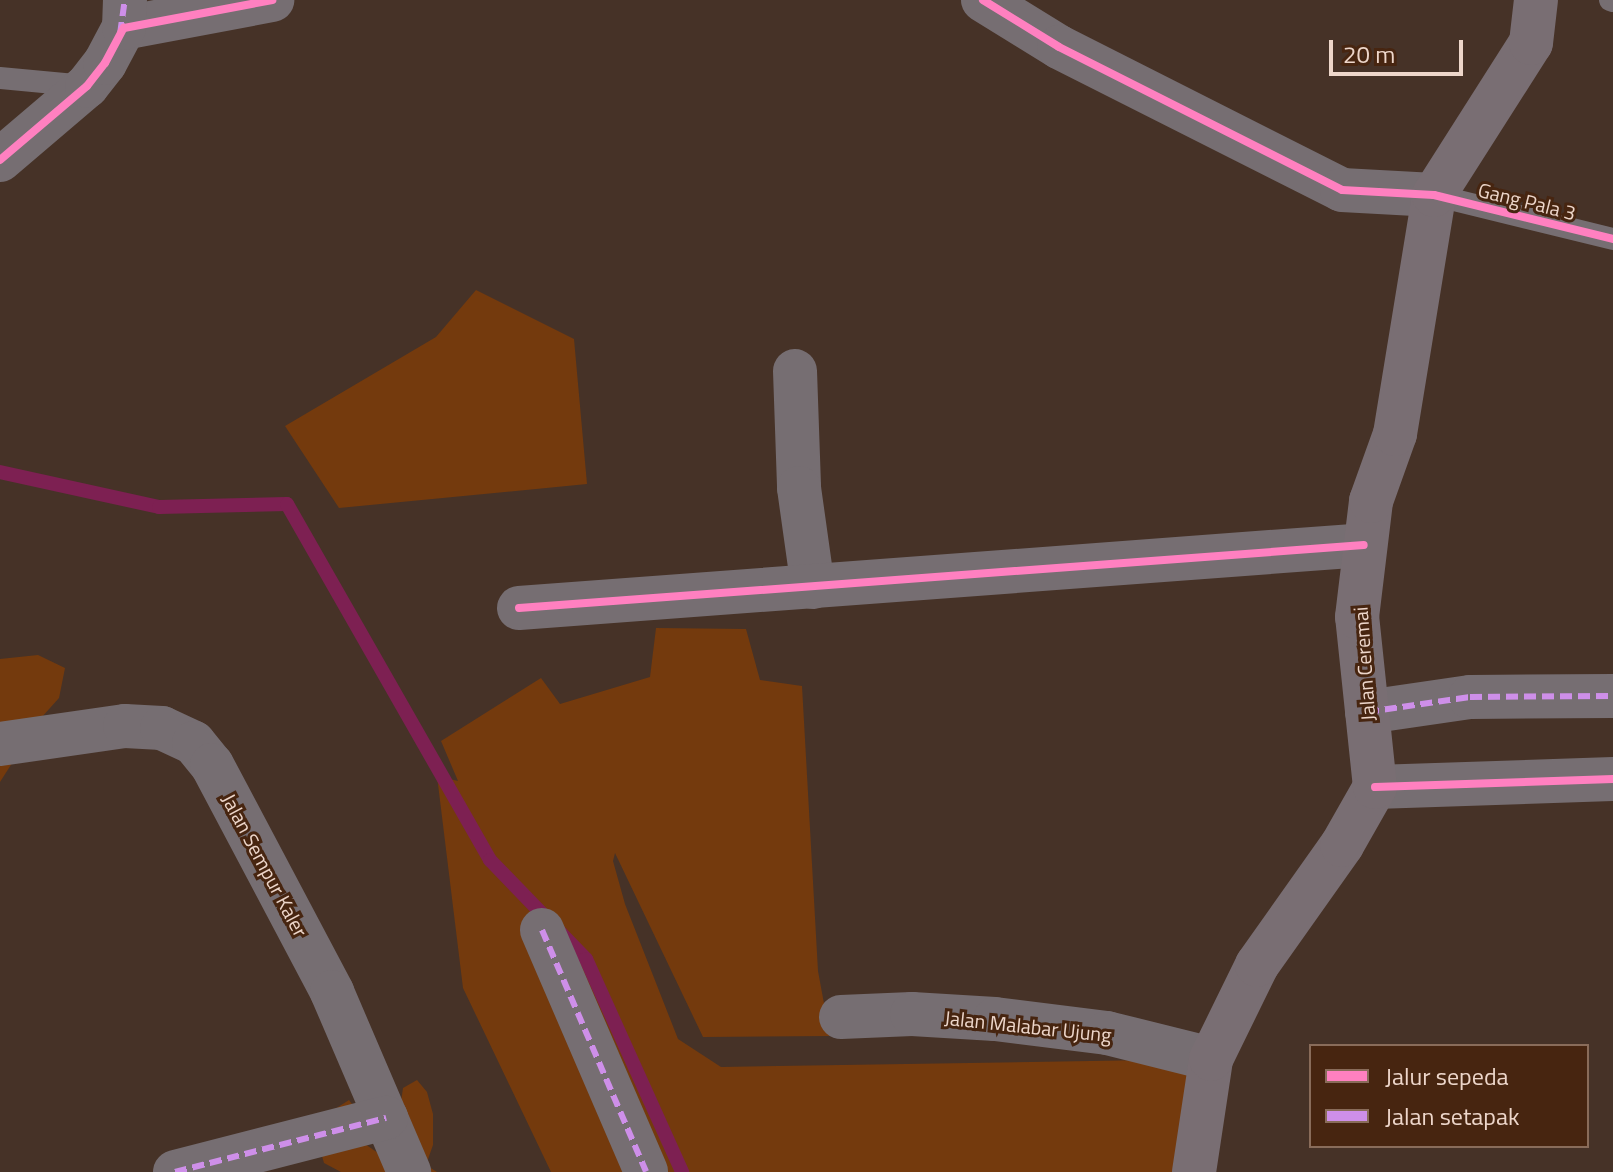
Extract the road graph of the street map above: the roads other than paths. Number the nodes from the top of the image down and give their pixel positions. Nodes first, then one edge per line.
1 (272, 0) edge
2 (983, 0) edge
3 (1536, 0) edge
4 (124, 14) edge
5 (0, 78) edge
6 (87, 86) junction
7 (0, 160) edge
8 (1434, 195) junction
9 (1613, 239) edge
10 (795, 371) dead end
11 (1364, 545) junction
12 (813, 587) junction
13 (519, 608) dead end
14 (1613, 696) edge
15 (1367, 712) junction
16 (0, 744) edge
17 (1613, 779) edge
18 (1375, 787) junction
19 (542, 930) dead end
20 (841, 1017) dead end
21 (1211, 1059) junction
22 (386, 1118) junction
23 (175, 1172) edge
24 (409, 1172) edge
25 (646, 1172) edge
26 (1194, 1172) edge

1 - 4 street
2 - 8 street
3 - 8 street, Jalan Ceremai
4 - 6 street
5 - 6 lane
6 - 7 street
8 - 9 lane, Gang Pala 3
8 - 11 street, Jalan Ceremai
10 - 12 street
11 - 12 street
11 - 15 street, Jalan Ceremai
12 - 13 street
14 - 15 street
15 - 18 street, Jalan Ceremai
16 - 22 street, Jalan Sempur Kaler
17 - 18 street
18 - 21 street
19 - 25 street
20 - 21 street, Jalan Malabar Ujung
21 - 26 street
22 - 23 street
22 - 24 street, Jalan Sempur Kaler

